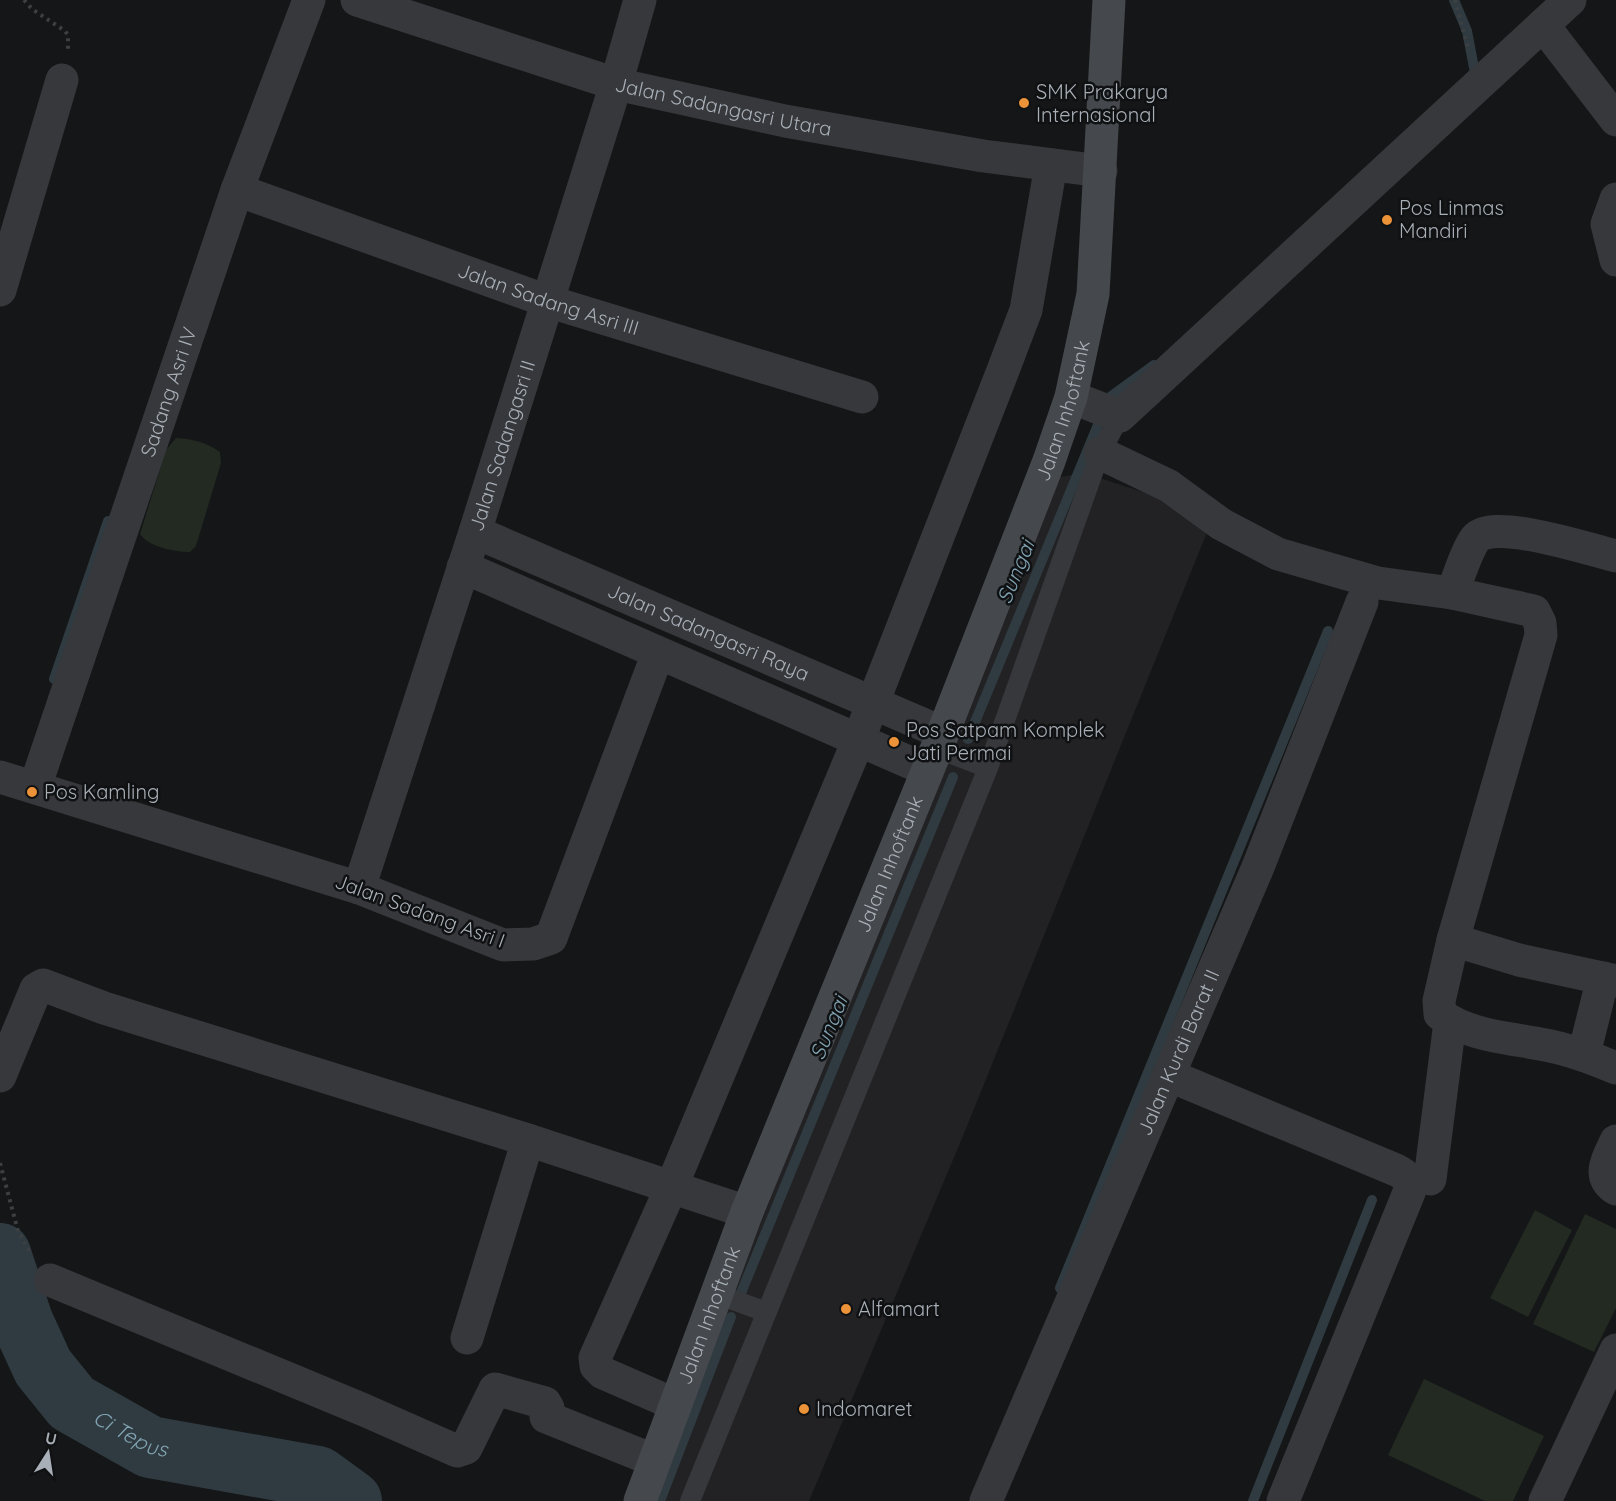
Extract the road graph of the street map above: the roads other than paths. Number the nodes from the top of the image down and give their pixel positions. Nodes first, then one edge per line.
1 (309, 0) edge
2 (357, 0) edge
3 (640, 0) edge
4 (1109, 0) edge
5 (1570, 0) edge
6 (1543, 25) junction
7 (62, 80) road end
8 (616, 84) junction
9 (1616, 120) edge
10 (1051, 165) junction
11 (1101, 171) junction
12 (237, 190) junction
13 (1616, 199) edge
14 (1616, 260) edge
15 (0, 290) edge
16 (547, 301) junction
17 (862, 397) dead end
18 (1071, 397) junction
19 (1120, 416) junction
20 (1100, 453) junction
21 (475, 532) junction
22 (1616, 556) edge
23 (463, 567) junction
24 (1452, 593) junction
25 (1362, 602) dead end
26 (658, 653) junction
27 (871, 704) junction
28 (858, 741) junction
29 (935, 750) junction
30 (988, 768) junction
31 (0, 777) edge
32 (35, 787) junction
33 (358, 888) junction
34 (1453, 940) junction
35 (1609, 980) edge
36 (1450, 1022) junction
37 (1584, 1054) junction
38 (1616, 1068) edge
39 (1168, 1075) junction
40 (0, 1076) edge
41 (528, 1140) junction
42 (1616, 1141) edge
43 (1430, 1179) dead end
44 (671, 1188) junction
45 (1616, 1189) edge
46 (747, 1212) junction
47 (50, 1280) road end
48 (717, 1294) junction
49 (766, 1312) junction
50 (467, 1338) dead end
51 (1616, 1350) edge
52 (674, 1404) junction
53 (653, 1460) junction
54 (640, 1501) edge
55 (690, 1501) edge
56 (986, 1501) edge
57 (1282, 1501) edge
58 (1545, 1501) edge

1 - 12 street, Sadang Asri IV
2 - 8 street, Jalan Sadangasri Utara
3 - 8 street, Jalan Sadangasri II
4 - 11 main road, Jalan Inhoftank
5 - 6 street
6 - 9 street
6 - 19 street
7 - 15 street
8 - 10 street, Jalan Sadangasri Utara
8 - 16 street, Jalan Sadangasri II
10 - 11 street, Jalan Sadangasri Utara
10 - 27 street
11 - 18 main road, Jalan Inhoftank
12 - 16 street, Jalan Sadang Asri III
12 - 32 street, Sadang Asri IV
13 - 14 street
16 - 17 street, Jalan Sadang Asri III
16 - 21 street, Jalan Sadangasri II
18 - 19 street
18 - 29 main road, Jalan Inhoftank
19 - 20 lane
20 - 24 street
20 - 30 lane
21 - 23 street, Jalan Sadangasri II
21 - 27 street, Jalan Sadangasri Raya
22 - 24 street
23 - 26 street, Jalan Sadangasri Raya
23 - 33 street, Jalan Sadangasri II
24 - 34 street
25 - 39 street, Jalan Kurdi Barat II
26 - 28 street, Jalan Sadangasri Raya
26 - 33 street, Jalan Sadang Asri I
27 - 28 street
27 - 29 street, Jalan Sadangasri Raya
28 - 29 street, Jalan Sadangasri Raya
28 - 44 street
29 - 30 lane, Jalan Sadangasri Raya
29 - 46 main road, Jalan Inhoftank
30 - 49 lane
31 - 32 street, Jalan Sadang Asri I
32 - 33 street, Jalan Sadang Asri I
34 - 35 street
34 - 36 street
35 - 37 street
36 - 37 street
36 - 43 street
37 - 38 street
39 - 56 street, Jalan Kurdi Barat II
39 - 57 street
40 - 41 street
41 - 44 street
41 - 50 street
42 - 45 street
44 - 46 street
44 - 52 street
46 - 48 main road, Jalan Inhoftank
47 - 53 street
48 - 49 lane
48 - 52 main road, Jalan Inhoftank
49 - 55 lane
51 - 58 street
52 - 53 main road, Jalan Inhoftank
53 - 54 main road, Jalan Inhoftank

